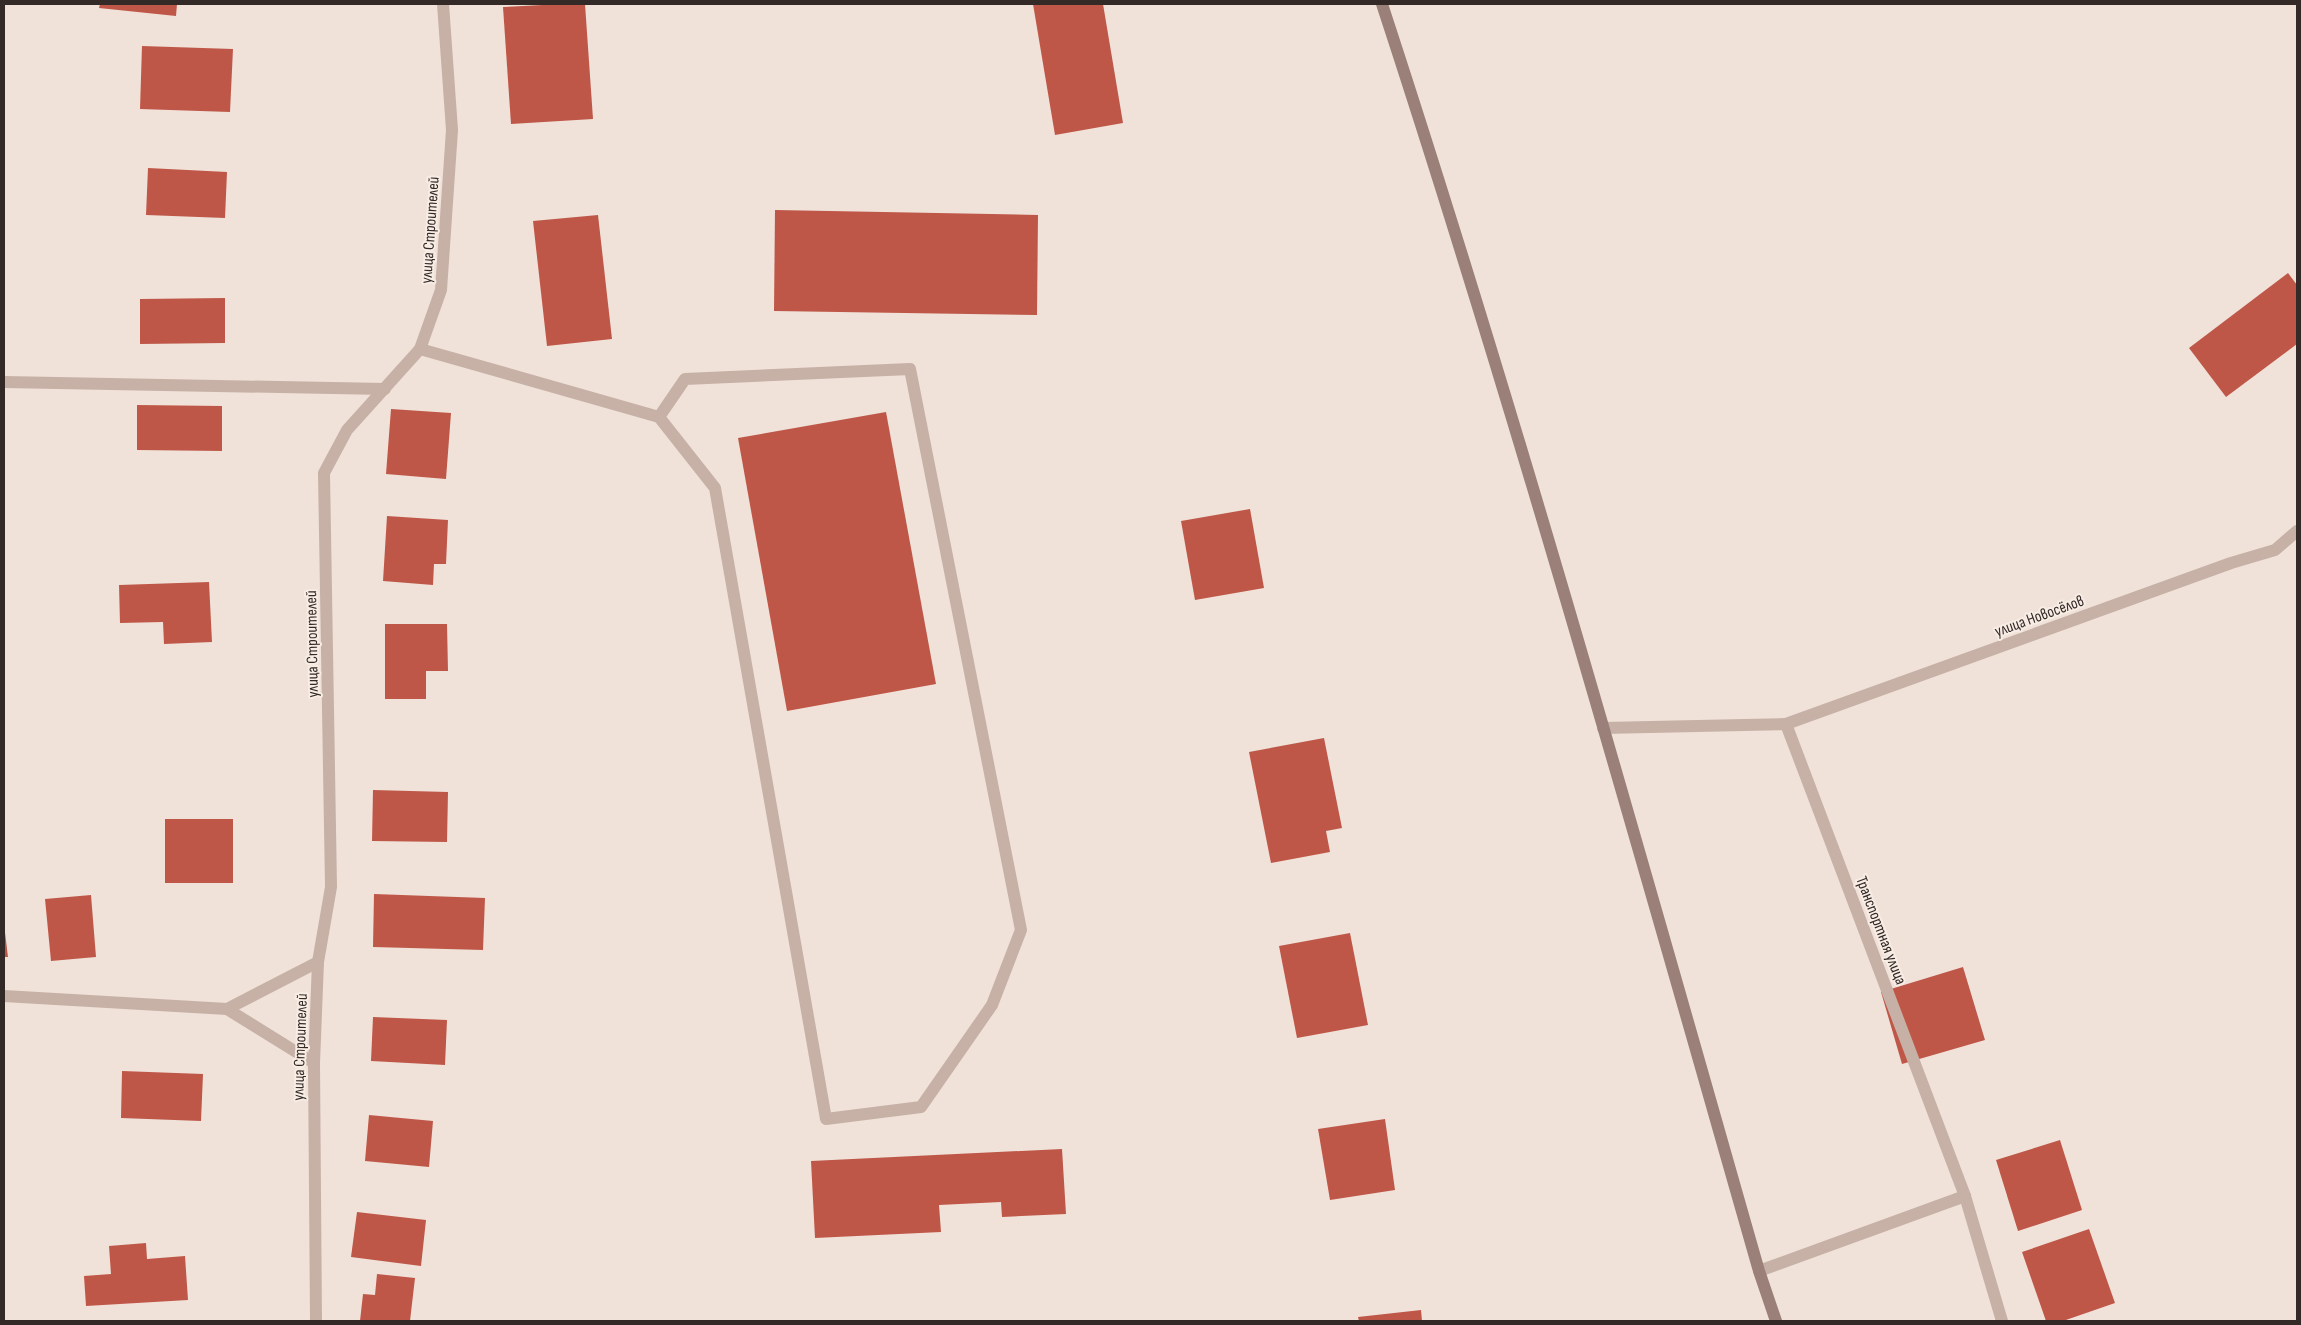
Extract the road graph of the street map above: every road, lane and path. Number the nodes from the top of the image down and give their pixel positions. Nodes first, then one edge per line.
1 (443, 4) edge
2 (1382, 4) edge
3 (420, 348) junction
4 (4, 382) edge
5 (385, 390) junction
6 (659, 417) junction
7 (2297, 531) edge
8 (1786, 724) junction
9 (1604, 728) junction
10 (318, 962) junction
11 (4, 996) edge
12 (227, 1008) junction
13 (314, 1063) junction
14 (1965, 1196) junction
15 (1760, 1271) junction
16 (316, 1321) edge
17 (1776, 1321) edge
18 (2002, 1321) edge

1 - 3 street, улица Строителей
2 - 9 street
3 - 5 street, улица Строителей
3 - 6 street
4 - 5 street
5 - 10 street, улица Строителей
6 - 6 street
7 - 8 street, улица Новосёлов
8 - 9 street
8 - 14 street, Транспортная улица
9 - 15 street
10 - 12 street
10 - 13 street, улица Строителей
11 - 12 street
12 - 13 street
13 - 16 street, улица Строителей
14 - 15 street
14 - 18 street, Транспортная улица
15 - 17 street

